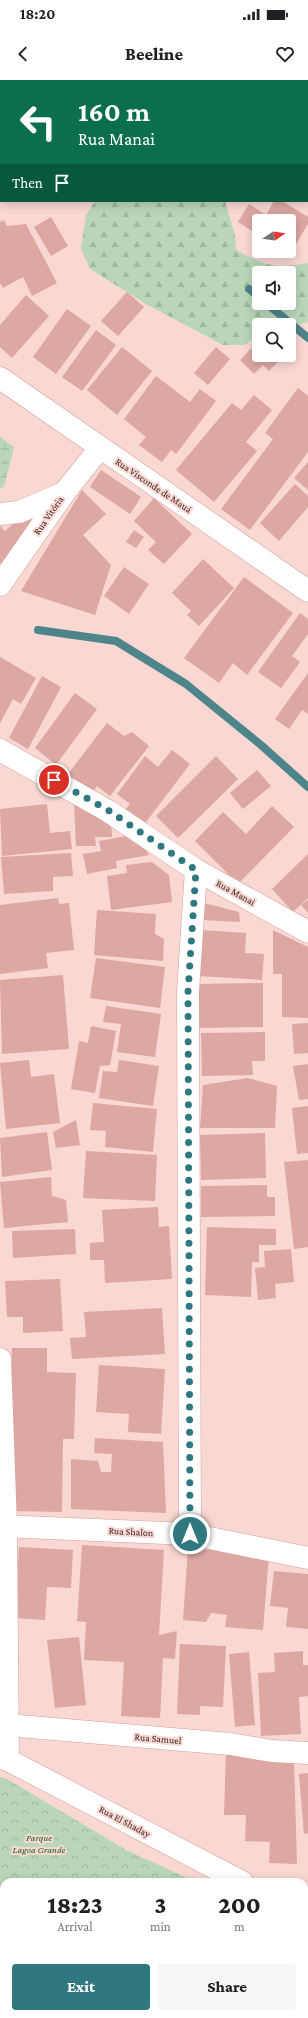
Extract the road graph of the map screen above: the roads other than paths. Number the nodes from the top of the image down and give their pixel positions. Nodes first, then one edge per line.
1 (0, 378) edge
2 (100, 448) junction
3 (64, 493) junction
4 (0, 514) edge
5 (0, 585) edge
6 (308, 591) edge
7 (0, 750) edge
8 (196, 870) junction
9 (308, 932) edge
10 (0, 1359) edge
11 (3, 1526) edge
12 (190, 1534) junction
13 (308, 1558) edge
14 (8, 1726) junction
15 (308, 1753) edge
16 (4, 1759) edge
17 (234, 1878) edge

1 - 2 street, Rua Visconde de Mauá
2 - 3 street, Rua Vitória
2 - 6 street, Rua Visconde de Mauá
3 - 4 street
3 - 5 street, Rua Vitória
7 - 8 street, Rua Manai
8 - 9 street, Rua Manai
8 - 12 street
10 - 11 street
11 - 12 street, Rua Shalon
11 - 14 street
12 - 13 street, Rua Shalon
14 - 15 street, Rua Samuel
14 - 16 street
16 - 17 street, Rua El Shaday

